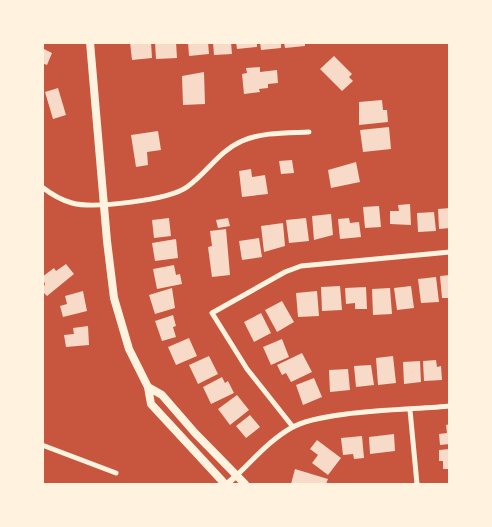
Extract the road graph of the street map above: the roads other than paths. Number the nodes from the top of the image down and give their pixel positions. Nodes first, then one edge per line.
1 (90, 42) edge
2 (309, 132) dead end
3 (42, 187) edge
4 (105, 203) junction
5 (450, 252) edge
6 (148, 387) junction
7 (450, 406) edge
8 (410, 410) junction
9 (293, 427) junction
10 (42, 445) edge
11 (116, 473) dead end
12 (236, 476) junction
13 (226, 484) edge
14 (245, 484) edge
15 (417, 484) edge

1 - 4 main road
2 - 4 street
3 - 4 street
4 - 6 main road
5 - 9 street
6 - 12 main road
6 - 13 main road
7 - 8 street
8 - 9 street
8 - 15 street
9 - 12 street
10 - 11 street
12 - 13 street
12 - 14 main road

